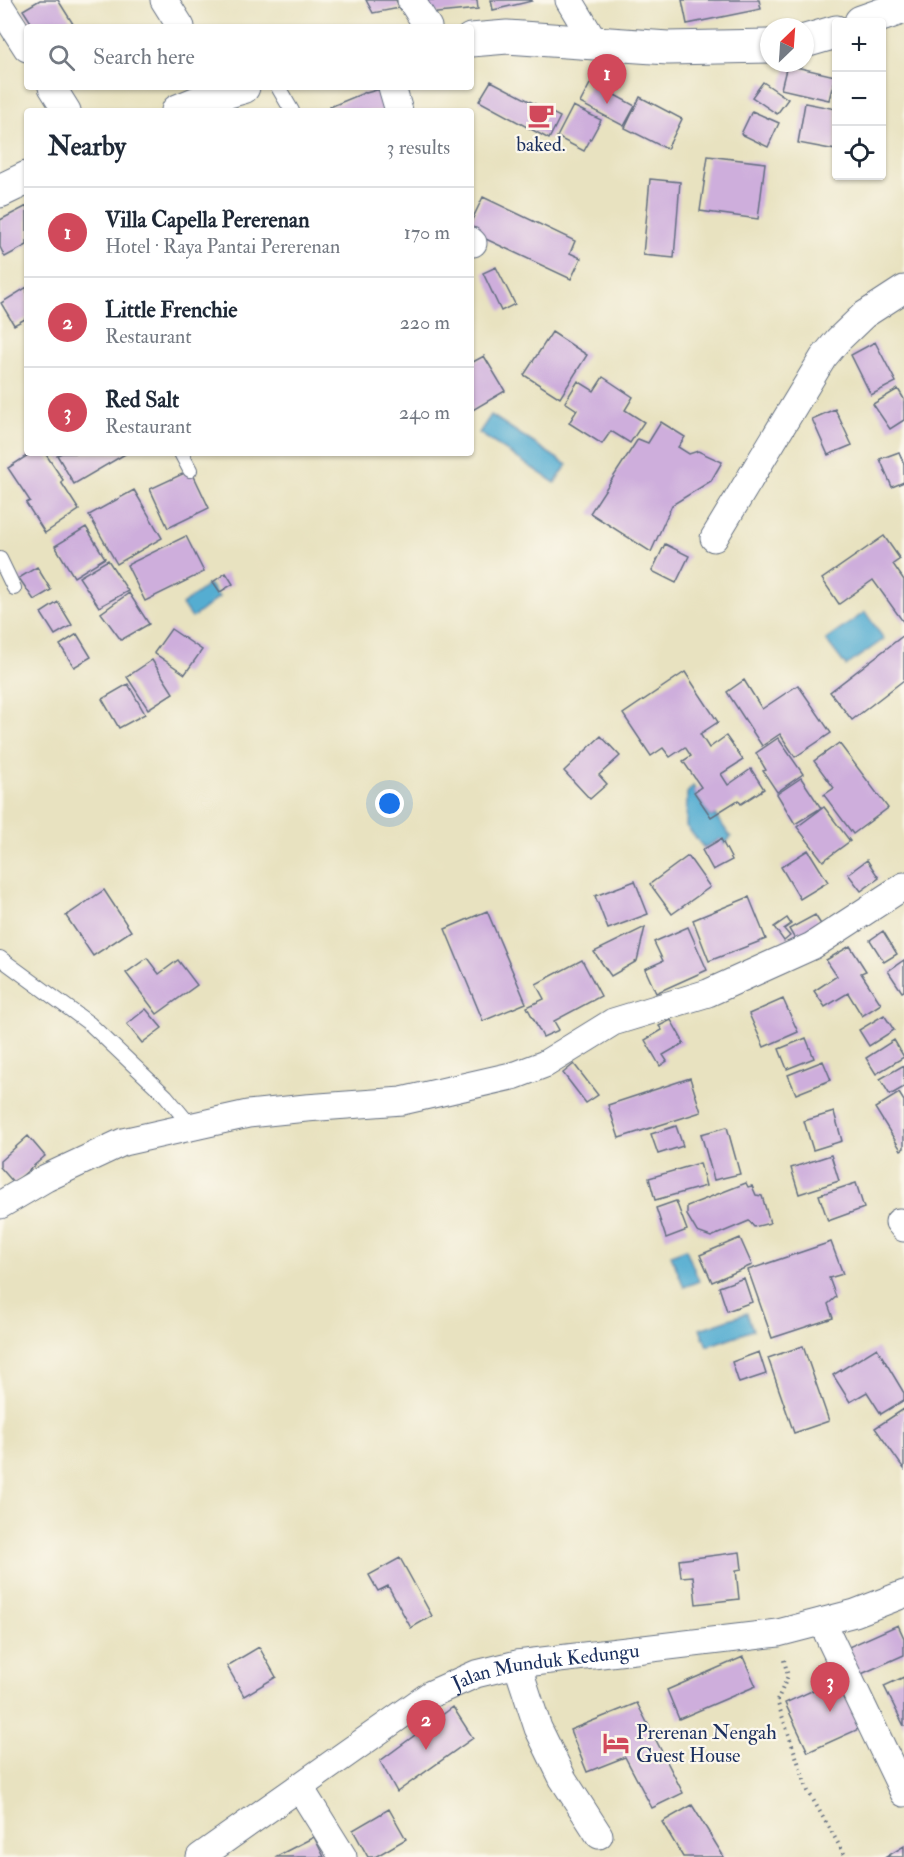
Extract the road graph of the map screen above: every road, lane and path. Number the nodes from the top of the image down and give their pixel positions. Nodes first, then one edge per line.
1 (164, 0) edge
2 (411, 0) edge
3 (569, 0) edge
4 (0, 6) edge
5 (904, 7) edge
6 (872, 18) edge
7 (179, 24) edge
8 (426, 24) edge
9 (832, 34) edge
10 (814, 39) edge
11 (474, 40) edge
12 (594, 42) junction
13 (24, 43) edge
14 (760, 46) edge
15 (54, 90) edge
16 (226, 90) edge
17 (280, 90) edge
18 (394, 90) edge
19 (65, 108) edge
20 (185, 108) edge
21 (290, 108) edge
22 (398, 108) edge
23 (24, 179) edge
24 (0, 191) edge
25 (904, 289) edge
26 (183, 456) edge
27 (190, 470) dead end
28 (714, 538) dead end
29 (0, 559) edge
30 (14, 588) dead end
31 (904, 886) edge
32 (0, 958) edge
33 (191, 1126) junction
34 (0, 1205) edge
35 (904, 1594) edge
36 (822, 1622) junction
37 (778, 1633) junction
38 (518, 1664) junction
39 (300, 1788) junction
40 (904, 1793) edge
41 (598, 1835) dead end
42 (200, 1857) edge
43 (343, 1857) edge
44 (846, 1857) edge

1 - 7 street
2 - 8 street
3 - 12 street
4 - 13 street
5 - 6 street
9 - 10 street
11 - 12 street
12 - 14 street
15 - 19 street
16 - 20 street
17 - 21 lane
18 - 22 street
23 - 24 street
25 - 28 street
26 - 27 lane
29 - 30 lane
31 - 33 street
32 - 33 lane
33 - 34 street
35 - 36 street, Jalan Munduk Kedungu
36 - 37 street, Jalan Munduk Kedungu
36 - 40 street
37 - 38 street, Jalan Munduk Kedungu
37 - 44 path
38 - 39 street, Jalan Munduk Kedungu
38 - 41 street
39 - 42 street, Jalan Munduk Kedungu
39 - 43 street

